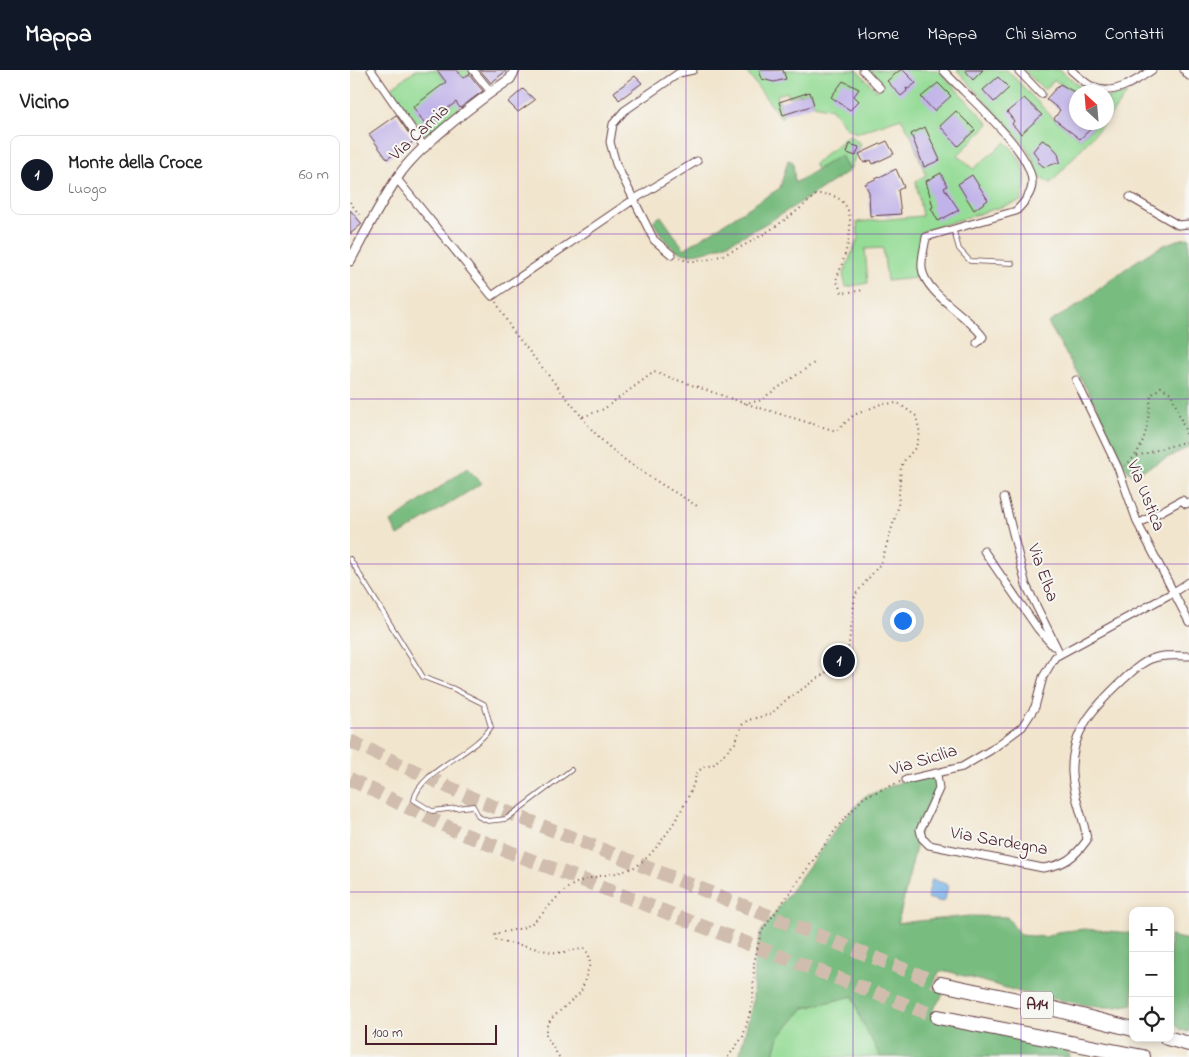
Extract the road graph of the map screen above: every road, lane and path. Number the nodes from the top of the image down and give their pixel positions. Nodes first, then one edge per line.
1 (371, 70) edge
2 (473, 70) edge
3 (515, 70) edge
4 (693, 70) edge
5 (863, 70) edge
6 (943, 70) edge
7 (1018, 70) edge
8 (1071, 70) edge
9 (1152, 70) edge
10 (1184, 70) edge
11 (1189, 76) edge
12 (880, 88) dead end
13 (491, 92) junction
14 (1041, 94) dead end
15 (425, 148) junction
16 (697, 161) dead end
17 (397, 179) junction
18 (1130, 197) dead end
19 (633, 200) junction
20 (350, 202) edge
21 (1189, 224) edge
22 (369, 226) junction
23 (953, 228) junction
24 (672, 255) joint
25 (350, 261) edge
26 (1012, 263) dead end
27 (865, 290) dead end
28 (492, 296) junction
29 (977, 343) dead end
30 (817, 361) dead end
31 (1076, 380) dead end
32 (744, 403) junction
33 (582, 417) junction
34 (1188, 441) edge
35 (1137, 456) junction
36 (1118, 468) junction
37 (1004, 498) dead end
38 (1189, 502) edge
39 (697, 506) dead end
40 (1138, 524) junction
41 (984, 551) dead end
42 (350, 559) edge
43 (1189, 582) edge
44 (1174, 592) junction
45 (1189, 622) edge
46 (1060, 654) junction
47 (1189, 656) edge
48 (571, 770) dead end
49 (937, 774) junction
50 (906, 780) joint
51 (941, 984) tunnel mouth
52 (938, 1018) tunnel mouth
53 (1129, 1028) edge
54 (1174, 1040) edge
55 (1189, 1044) edge
56 (559, 1057) edge
57 (728, 1057) edge
58 (1143, 1057) edge

1 - 15 street
2 - 13 street
3 - 13 street, Via Carnia
4 - 19 street
5 - 12 street
6 - 23 street
7 - 14 street
8 - 9 street
10 - 11 street
13 - 15 street, Via Carnia
15 - 17 street, Via Carnia
16 - 19 street
17 - 22 street, Via Carnia
17 - 28 street
18 - 21 street
19 - 24 street
19 - 28 street
20 - 22 path
22 - 25 street, Via Carnia
23 - 26 lane
23 - 29 street
24 - 27 path
28 - 33 path
30 - 32 path
31 - 36 street, Via Ustica
32 - 33 path
32 - 56 path
33 - 39 path
34 - 35 path
34 - 35 path
35 - 36 path
36 - 40 street, Via Ustica
37 - 46 street, Via Elba
38 - 40 street
40 - 44 street, Via Ustica
41 - 46 street
42 - 48 lane
43 - 44 street, Via Sicilia
44 - 45 street, Via Ustica
44 - 46 street, Via Sicilia
46 - 49 street, Via Sicilia
47 - 49 street, Via Sardegna
49 - 50 street, Via Sicilia
50 - 57 path, Via Sicilia
51 - 53 highway, A14
52 - 58 highway, A14
54 - 55 highway

